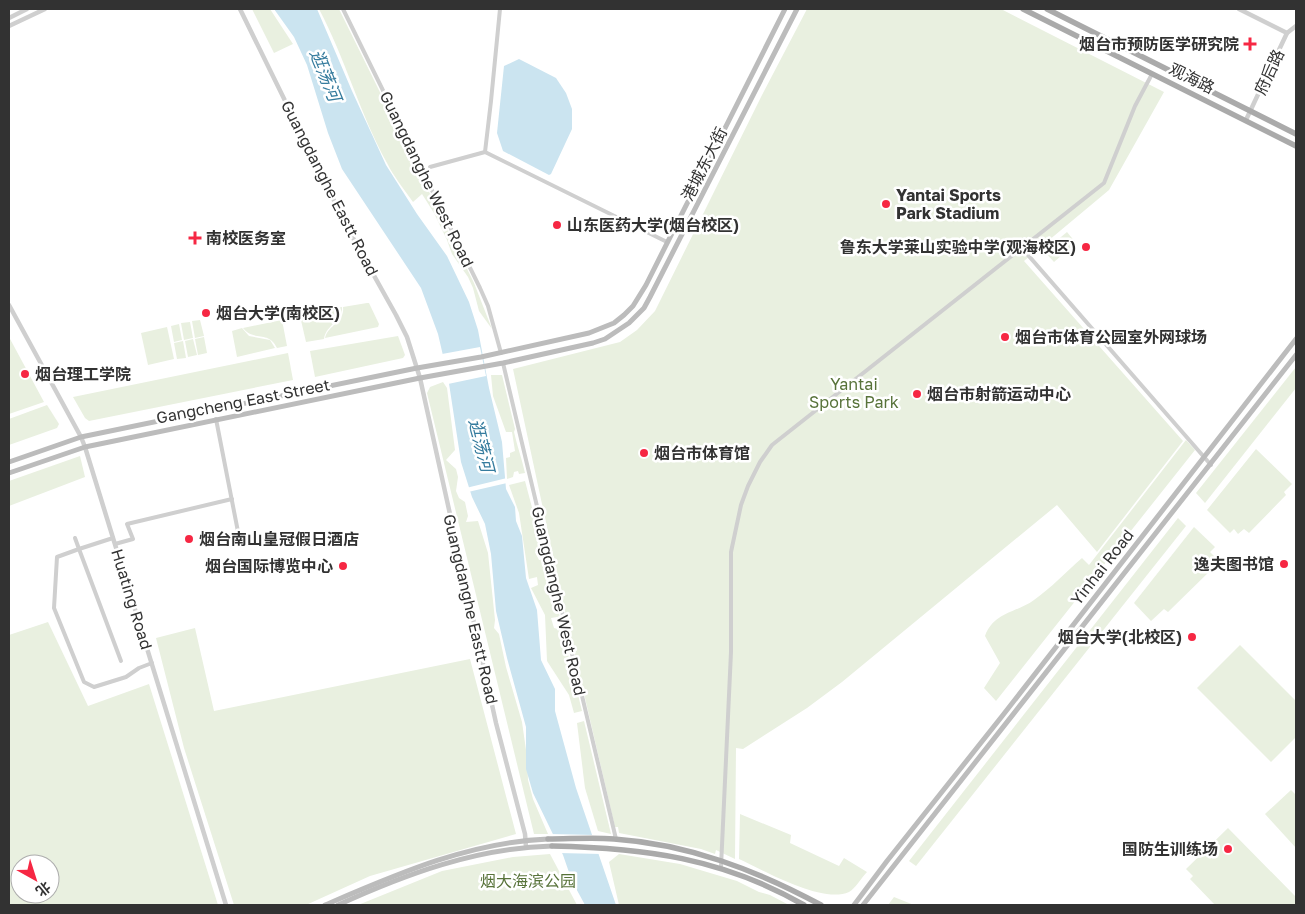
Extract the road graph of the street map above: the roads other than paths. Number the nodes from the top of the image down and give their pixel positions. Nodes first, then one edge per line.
1 (27, 9) edge
2 (45, 9) edge
3 (240, 9) edge
4 (343, 9) edge
5 (500, 9) edge
6 (785, 9) edge
7 (796, 9) edge
8 (1023, 9) edge
9 (1047, 9) edge
10 (1239, 9) edge
11 (9, 18) edge
12 (9, 26) edge
13 (1296, 26) edge
14 (1287, 33) junction
15 (1152, 74) junction
16 (1251, 110) junction
17 (1246, 120) junction
18 (1296, 134) edge
19 (1296, 146) edge
20 (485, 152) junction
21 (430, 167) dead end
22 (667, 242) junction
23 (1022, 247) junction
24 (9, 305) edge
25 (1296, 338) edge
26 (501, 352) junction
27 (1296, 356) edge
28 (481, 357) joint
29 (503, 363) junction
30 (484, 367) joint
31 (417, 368) junction
32 (420, 378) junction
33 (307, 391) junction
34 (309, 400) junction
35 (216, 419) junction
36 (81, 437) junction
37 (84, 447) junction
38 (1204, 457) junction
39 (9, 462) edge
40 (1211, 465) junction
41 (9, 473) edge
42 (232, 499) junction
43 (75, 538) dead end
44 (113, 538) junction
45 (240, 542) dead end
46 (115, 544) junction
47 (79, 549) junction
48 (121, 660) dead end
49 (152, 663) junction
50 (548, 839) joint
51 (616, 839) junction
52 (525, 840) junction
53 (552, 846) joint
54 (526, 847) junction
55 (722, 860) junction
56 (721, 867) junction
57 (226, 905) edge
58 (325, 905) edge
59 (338, 905) edge
60 (804, 905) edge
61 (821, 905) edge
62 (854, 905) edge
63 (863, 905) edge

1 - 11 street
2 - 12 street
3 - 31 street, Guangdanghe Eastt Road
4 - 26 street, Guangdanghe West Road
5 - 20 street
6 - 22 main road, 港城东大街
7 - 29 main road, 港城东大街
8 - 15 main road, 观海路
9 - 16 main road, 观海路
10 - 14 street
13 - 14 street, 府后路
14 - 16 street, 府后路
15 - 17 main road, 观海路
15 - 23 street
16 - 17 street, 府后路
16 - 18 main road, 观海路
17 - 19 main road, 观海路
20 - 21 street
20 - 22 street
22 - 26 main road, 港城东大街
23 - 38 street
23 - 55 street
24 - 36 street, Huating Road
25 - 38 main road, Yinhai Road
26 - 28 main road, 港城东大街
27 - 40 main road, Yinhai Road
28 - 31 main road, Gangcheng East Street
29 - 30 main road, 港城东大街
29 - 51 street, Guangdanghe West Road
30 - 32 main road, Gangcheng East Street
31 - 32 street, Guangdanghe Eastt Road
31 - 33 main road, Gangcheng East Street
32 - 34 main road, Gangcheng East Street
32 - 52 street, Guangdanghe Eastt Road
33 - 34 main road
33 - 36 main road, Gangcheng East Street
34 - 35 main road, Gangcheng East Street
35 - 37 main road, Gangcheng East Street
35 - 42 street
36 - 37 street, Huating Road
36 - 39 main road, Gangcheng East Street
37 - 41 main road, Gangcheng East Street
37 - 44 street, Huating Road
38 - 40 street
38 - 62 main road, Yinhai Road
40 - 63 main road, Yinhai Road
42 - 45 street
42 - 46 street
43 - 47 street
44 - 46 street, Huating Road
44 - 47 street
46 - 49 street, Huating Road
47 - 48 street
47 - 49 street
49 - 57 street, Huating Road
50 - 51 main road
50 - 52 main road
51 - 55 main road
52 - 54 street, Guangdanghe Eastt Road
52 - 58 main road
53 - 54 main road
53 - 56 main road
54 - 59 main road
55 - 56 street
55 - 61 main road
56 - 60 main road

